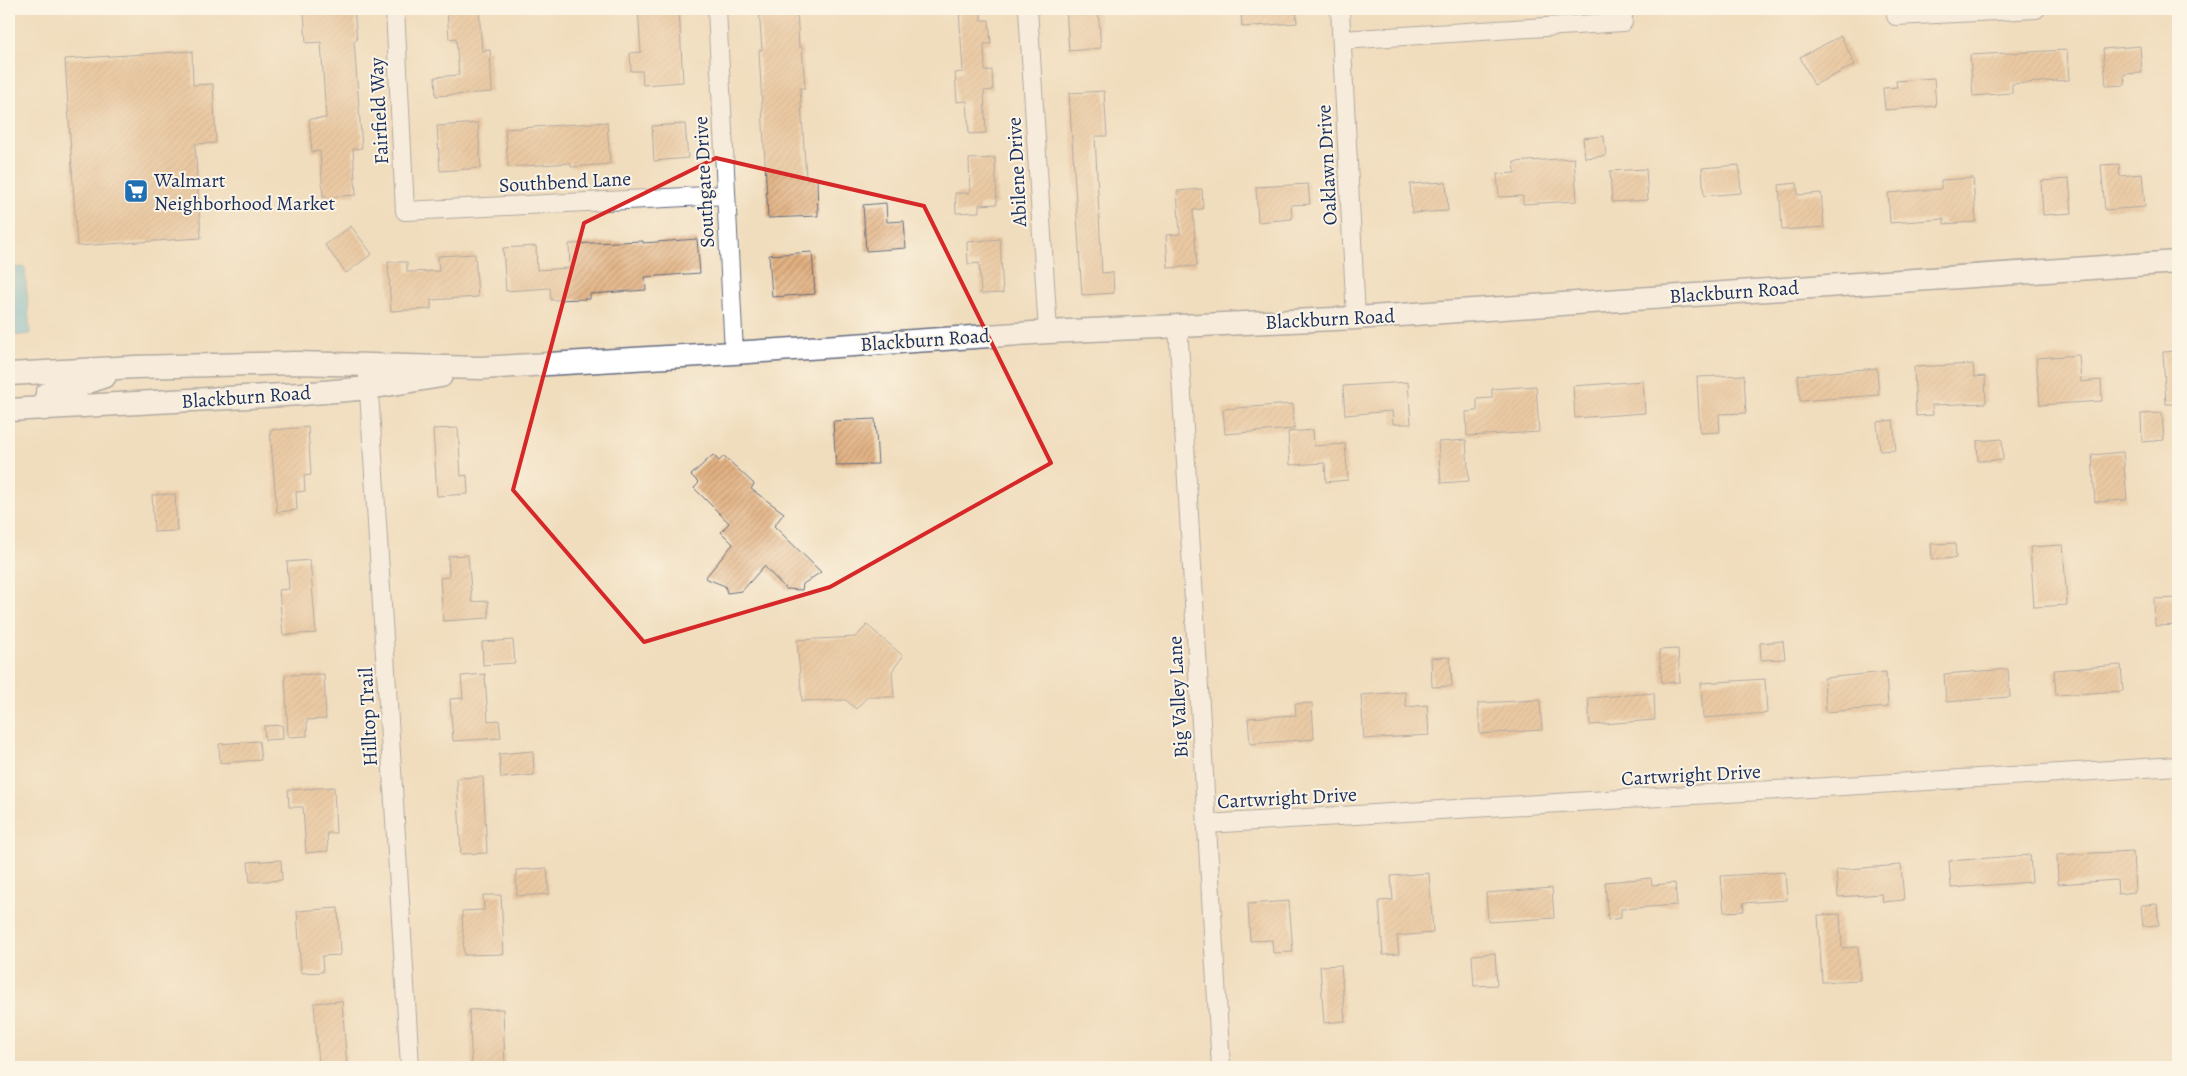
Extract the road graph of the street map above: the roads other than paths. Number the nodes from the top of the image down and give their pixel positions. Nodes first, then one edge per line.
1 (395, 9) edge
2 (717, 9) edge
3 (1028, 9) edge
4 (1340, 9) edge
5 (1623, 9) edge
6 (2036, 9) edge
7 (1896, 16) dead end
8 (1342, 40) junction
9 (726, 195) junction
10 (405, 211) joint
11 (2178, 262) edge
12 (1356, 318) junction
13 (1178, 325) junction
14 (1048, 332) junction
15 (734, 353) junction
16 (214, 365) junction
17 (368, 365) junction
18 (135, 367) junction
19 (481, 368) junction
20 (9, 374) edge
21 (369, 388) junction
22 (214, 399) junction
23 (44, 409) junction
24 (9, 410) edge
25 (2178, 766) edge
26 (1206, 824) junction
27 (410, 1067) edge
28 (1221, 1067) edge

1 - 10 street, Fairfield Way
2 - 9 street, Southgate Drive
3 - 14 street, Abilene Drive
4 - 8 street, Oaklawn Drive
5 - 8 street
6 - 7 street
8 - 12 street, Oaklawn Drive
9 - 10 street, Southbend Lane
9 - 15 street, Southgate Drive
11 - 12 main road, Blackburn Road
12 - 13 main road, Blackburn Road
13 - 14 main road, Blackburn Road
13 - 26 street, Big Valley Lane
14 - 15 main road, Blackburn Road
15 - 19 main road, Blackburn Road
16 - 17 main road, Blackburn Road
16 - 18 main road, Blackburn Road
16 - 22 main road
17 - 19 main road, Blackburn Road
17 - 21 street, Hilltop Trail
18 - 20 main road, Blackburn Road
18 - 23 main road
19 - 21 main road, Blackburn Road
21 - 22 main road, Blackburn Road
21 - 27 street, Hilltop Trail
22 - 23 main road, Blackburn Road
23 - 24 main road, Blackburn Road
25 - 26 street, Cartwright Drive
26 - 28 street, Big Valley Lane

